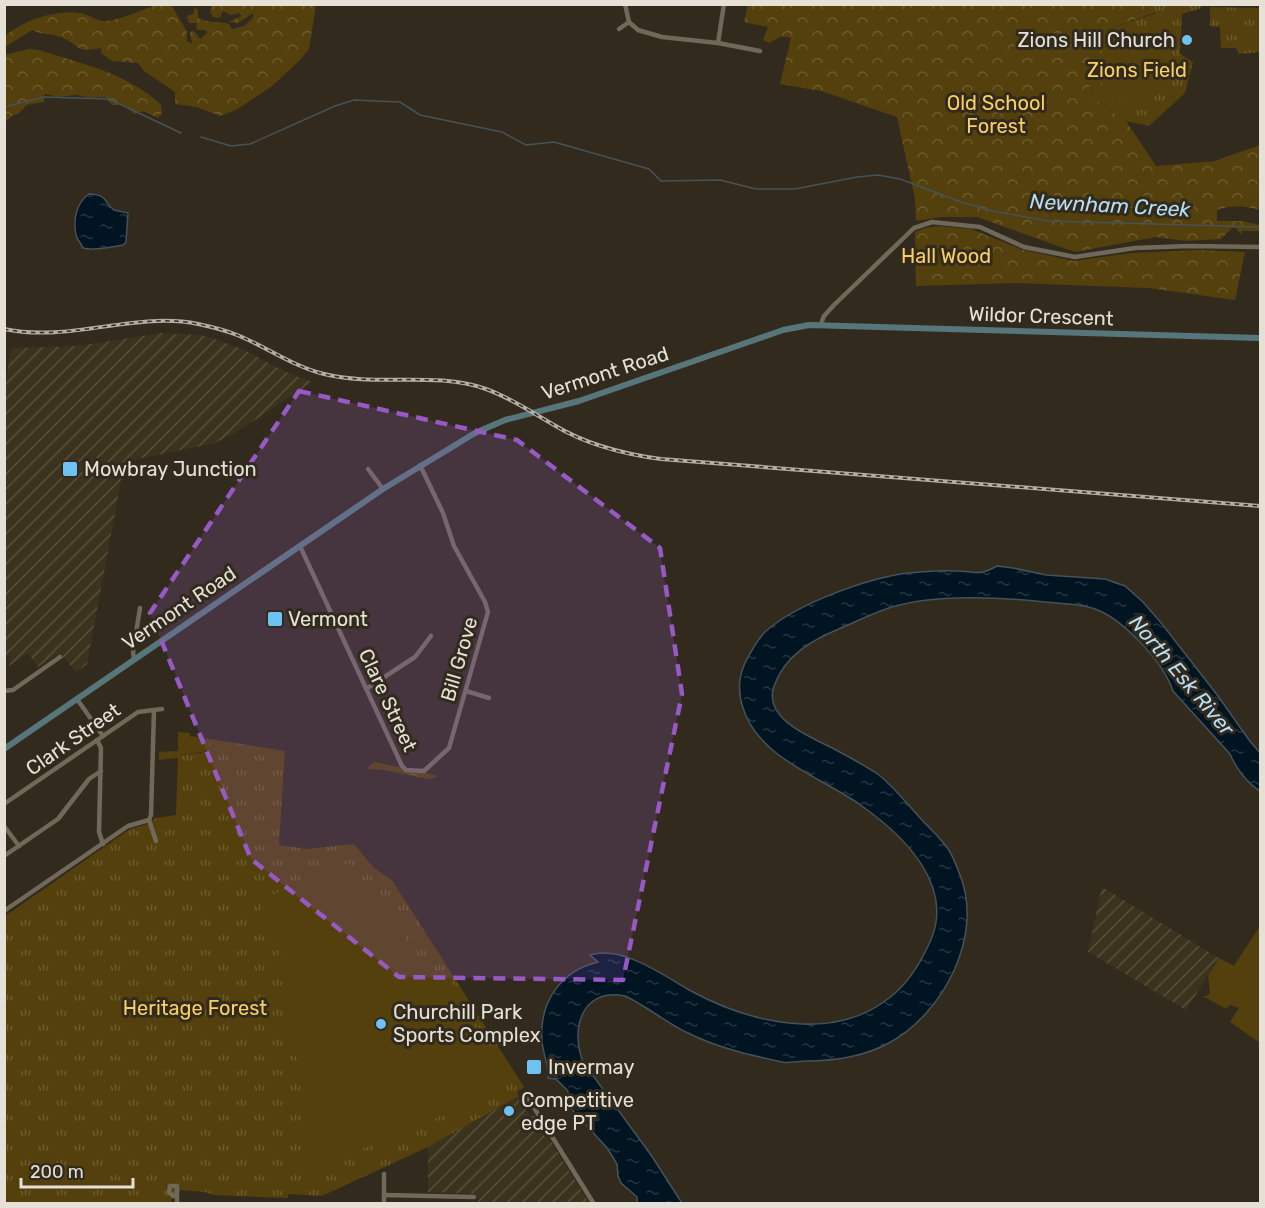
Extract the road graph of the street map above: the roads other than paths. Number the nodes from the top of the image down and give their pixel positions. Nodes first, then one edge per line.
1 (625, 4) edge
2 (724, 4) edge
3 (629, 22) junction
4 (619, 29) dead end
5 (718, 43) junction
6 (760, 51) dead end
7 (1260, 247) edge
8 (821, 324) junction
9 (1260, 338) edge
10 (420, 465) junction
11 (368, 468) dead end
12 (383, 489) junction
13 (300, 546) junction
14 (140, 608) dead end
15 (431, 636) dead end
16 (60, 657) dead end
17 (134, 659) junction
18 (366, 689) junction
19 (4, 691) edge
20 (466, 691) junction
21 (489, 698) dead end
22 (77, 699) junction
23 (154, 710) junction
24 (162, 710) dead end
25 (103, 736) junction
26 (97, 740) junction
27 (4, 749) edge
28 (404, 769) joint
29 (101, 771) junction
30 (4, 804) edge
31 (149, 820) junction
32 (4, 826) edge
33 (156, 842) dead end
34 (103, 844) junction
35 (19, 846) junction
36 (4, 856) edge
37 (5, 909) edge
38 (528, 1098) dead end
39 (384, 1174) dead end
40 (177, 1186) dead end
41 (384, 1195) junction
42 (474, 1197) dead end
43 (177, 1203) edge
44 (384, 1203) edge
45 (594, 1203) edge

1 - 3 street
2 - 5 street
3 - 4 street
3 - 5 street
5 - 6 street
7 - 8 street
8 - 9 street, Wildor Crescent
8 - 10 street, Vermont Road
10 - 12 street, Vermont Road
10 - 20 street, Bill Grove
11 - 12 street
12 - 13 street, Vermont Road
13 - 17 street, Vermont Road
13 - 18 street, Clare Street
14 - 17 street
15 - 18 street
16 - 19 street
17 - 22 street, Vermont Road
18 - 28 street, Clare Street
20 - 21 street
20 - 28 street, Bill Grove
22 - 25 street
22 - 27 street, Vermont Road
23 - 24 street, Clark Street
23 - 25 street, Clark Street
23 - 31 street
25 - 26 street, Clark Street
26 - 29 street
26 - 30 street, Clark Street
29 - 34 street
29 - 35 street
31 - 33 street
31 - 34 street
32 - 35 street
34 - 37 street
35 - 36 street
38 - 45 street
39 - 41 street
40 - 43 street
41 - 42 street
41 - 44 street

